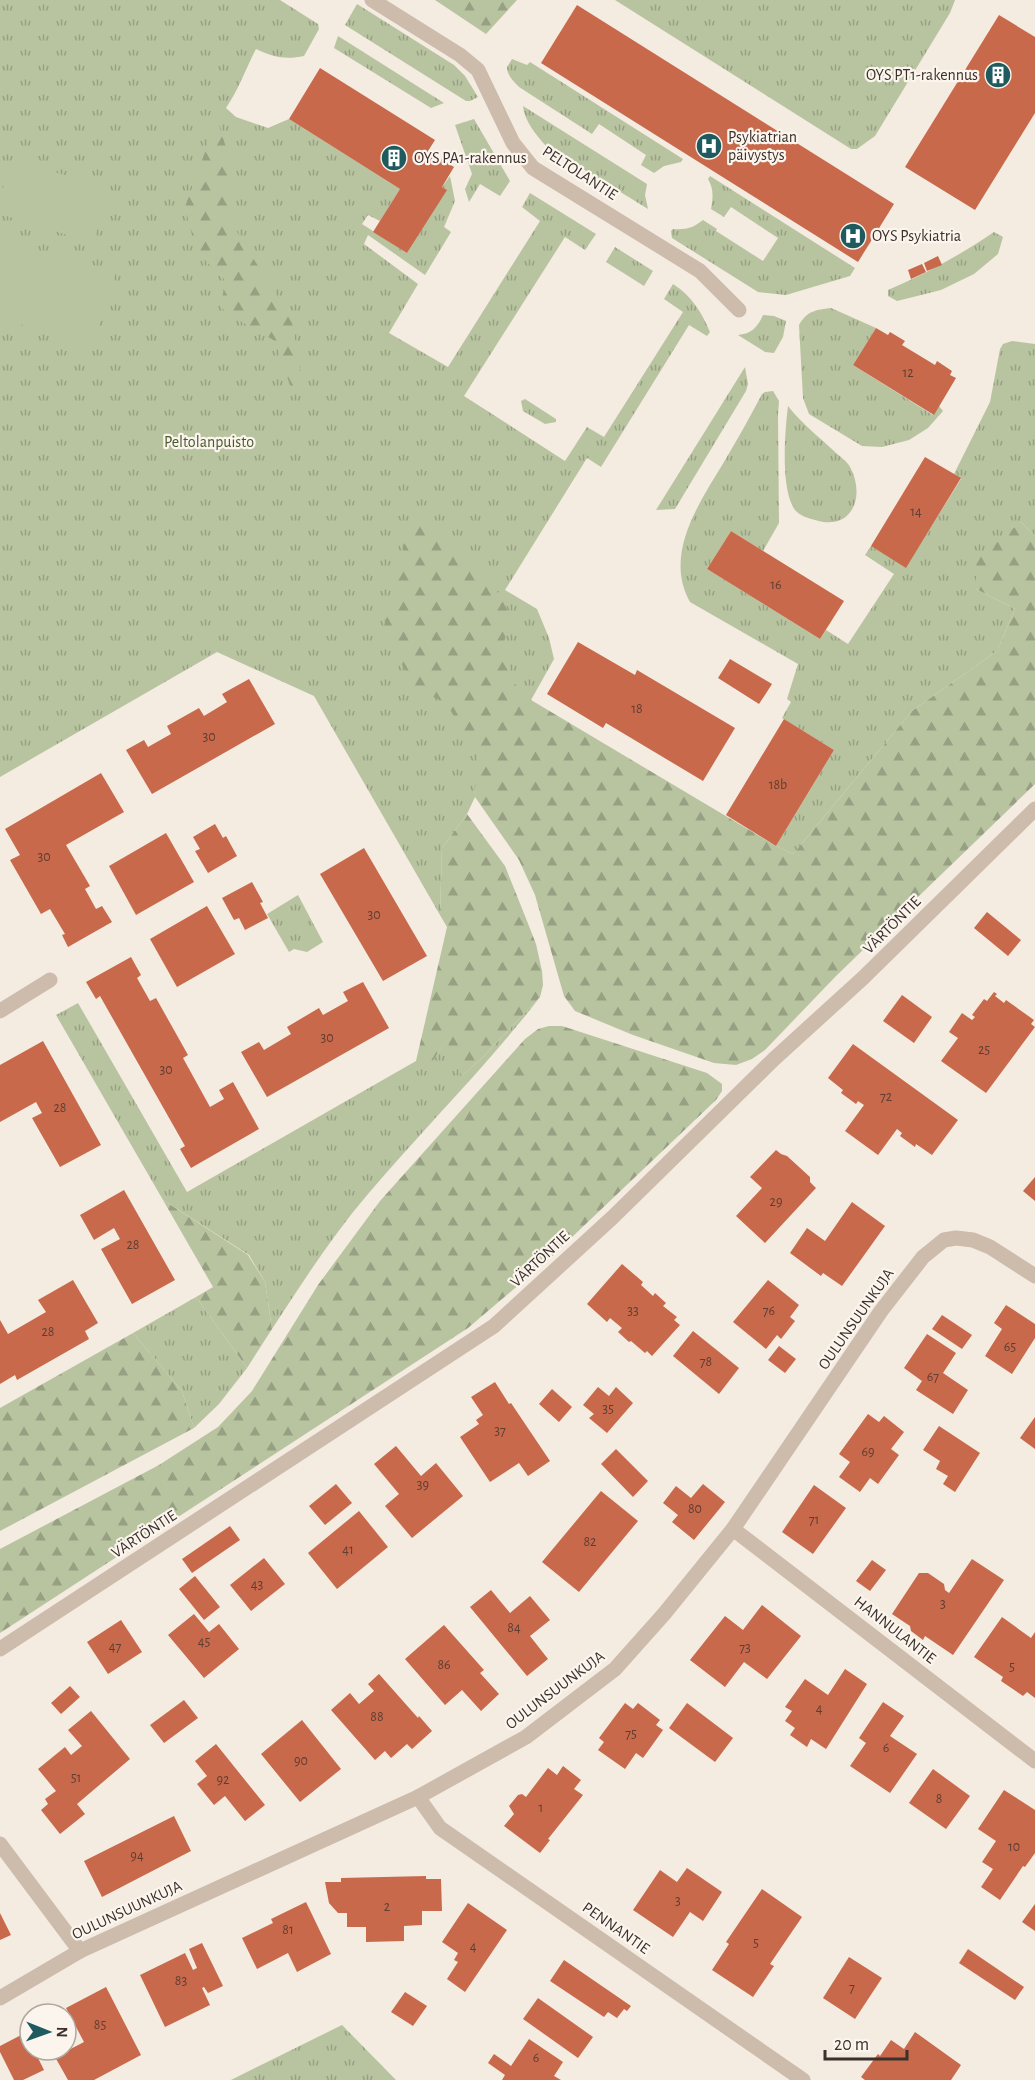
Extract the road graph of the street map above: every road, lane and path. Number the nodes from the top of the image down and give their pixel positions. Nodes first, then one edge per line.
1 (372, 0) edge
2 (739, 310) dead end
3 (1035, 809) edge
4 (50, 980) dead end
5 (0, 1011) edge
6 (1035, 1276) edge
7 (733, 1529) junction
8 (0, 1649) edge
9 (1035, 1761) edge
10 (418, 1797) junction
11 (0, 1844) edge
12 (80, 1951) junction
13 (0, 1998) edge
14 (803, 2080) edge

1 - 2 street, PELTOLANTIE
3 - 8 street, VÄRTÖNTIE
4 - 5 street
6 - 7 street, OULUNSUUNKUJA
7 - 9 street, HANNULANTIE
7 - 10 street, OULUNSUUNKUJA
10 - 12 street, OULUNSUUNKUJA
10 - 14 street, PENNANTIE
11 - 12 street
12 - 13 street, OULUNSUUNKUJA

